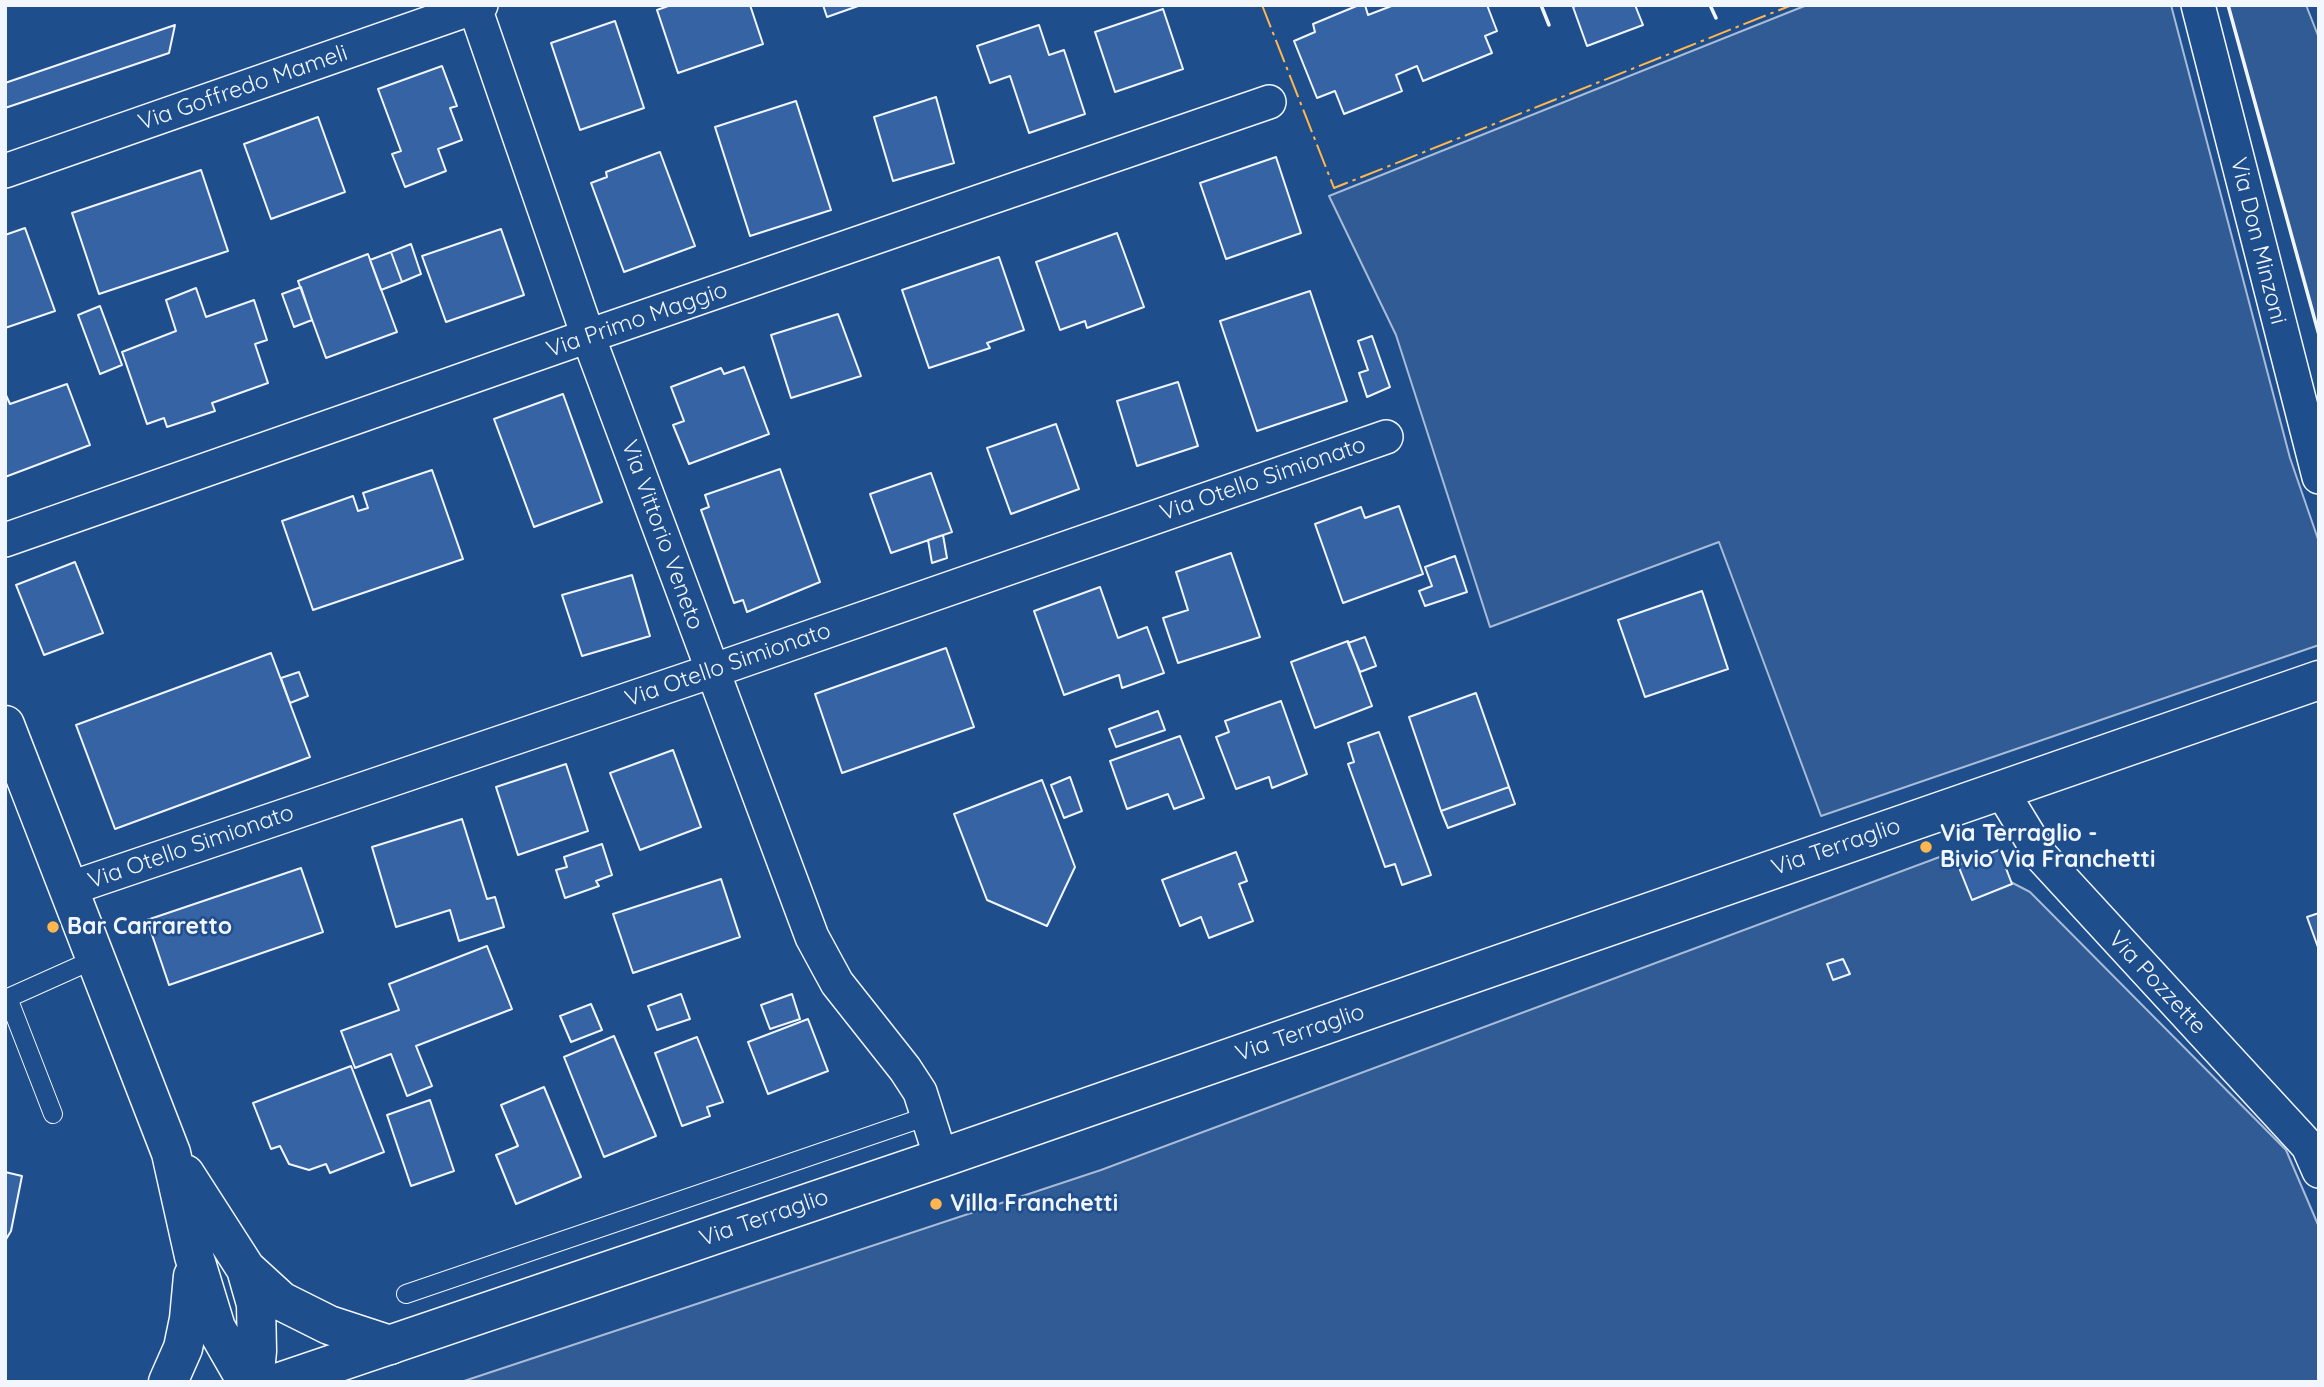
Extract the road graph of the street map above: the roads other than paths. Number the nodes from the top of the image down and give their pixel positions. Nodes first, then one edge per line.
1 (2198, 5) edge
2 (477, 6) edge
3 (1269, 102) dead end
4 (5, 171) edge
5 (589, 337) junction
6 (1386, 437) dead end
7 (2319, 478) edge
8 (5, 540) edge
9 (712, 671) junction
10 (2319, 680) edge
11 (5, 724) edge
12 (2001, 790) junction
13 (68, 889) junction
14 (95, 959) junction
15 (53, 1114) dead end
16 (928, 1116) junction
17 (171, 1153) junction
18 (941, 1158) junction
19 (2319, 1171) edge
20 (194, 1256) junction
21 (246, 1269) junction
22 (406, 1294) dead end
23 (390, 1345) junction
24 (167, 1382) edge
25 (247, 1382) edge
26 (254, 1382) edge
27 (280, 1382) edge

1 - 7 street, Via Don Minzoni
2 - 4 street, Via Goffredo Mameli
2 - 5 street, Via Vittorio Veneto
3 - 5 street, Via Primo Maggio
5 - 8 street, Via Primo Maggio
5 - 9 street, Via Vittorio Veneto
6 - 9 street, Via Otello Simionato
9 - 13 street, Via Otello Simionato
9 - 16 street, Via Vittorio Veneto
10 - 12 main road, Via Terraglio
11 - 13 main road
12 - 18 main road, Via Terraglio
12 - 19 street, Via Pozzette
13 - 14 main road
14 - 15 lane
14 - 17 main road
16 - 18 street, Via Vittorio Veneto
16 - 22 lane
17 - 20 main road
17 - 21 main road
18 - 23 main road, Via Terraglio
20 - 24 main road
20 - 25 main road
21 - 23 main road
21 - 26 main road
23 - 27 main road, Via Terraglio

